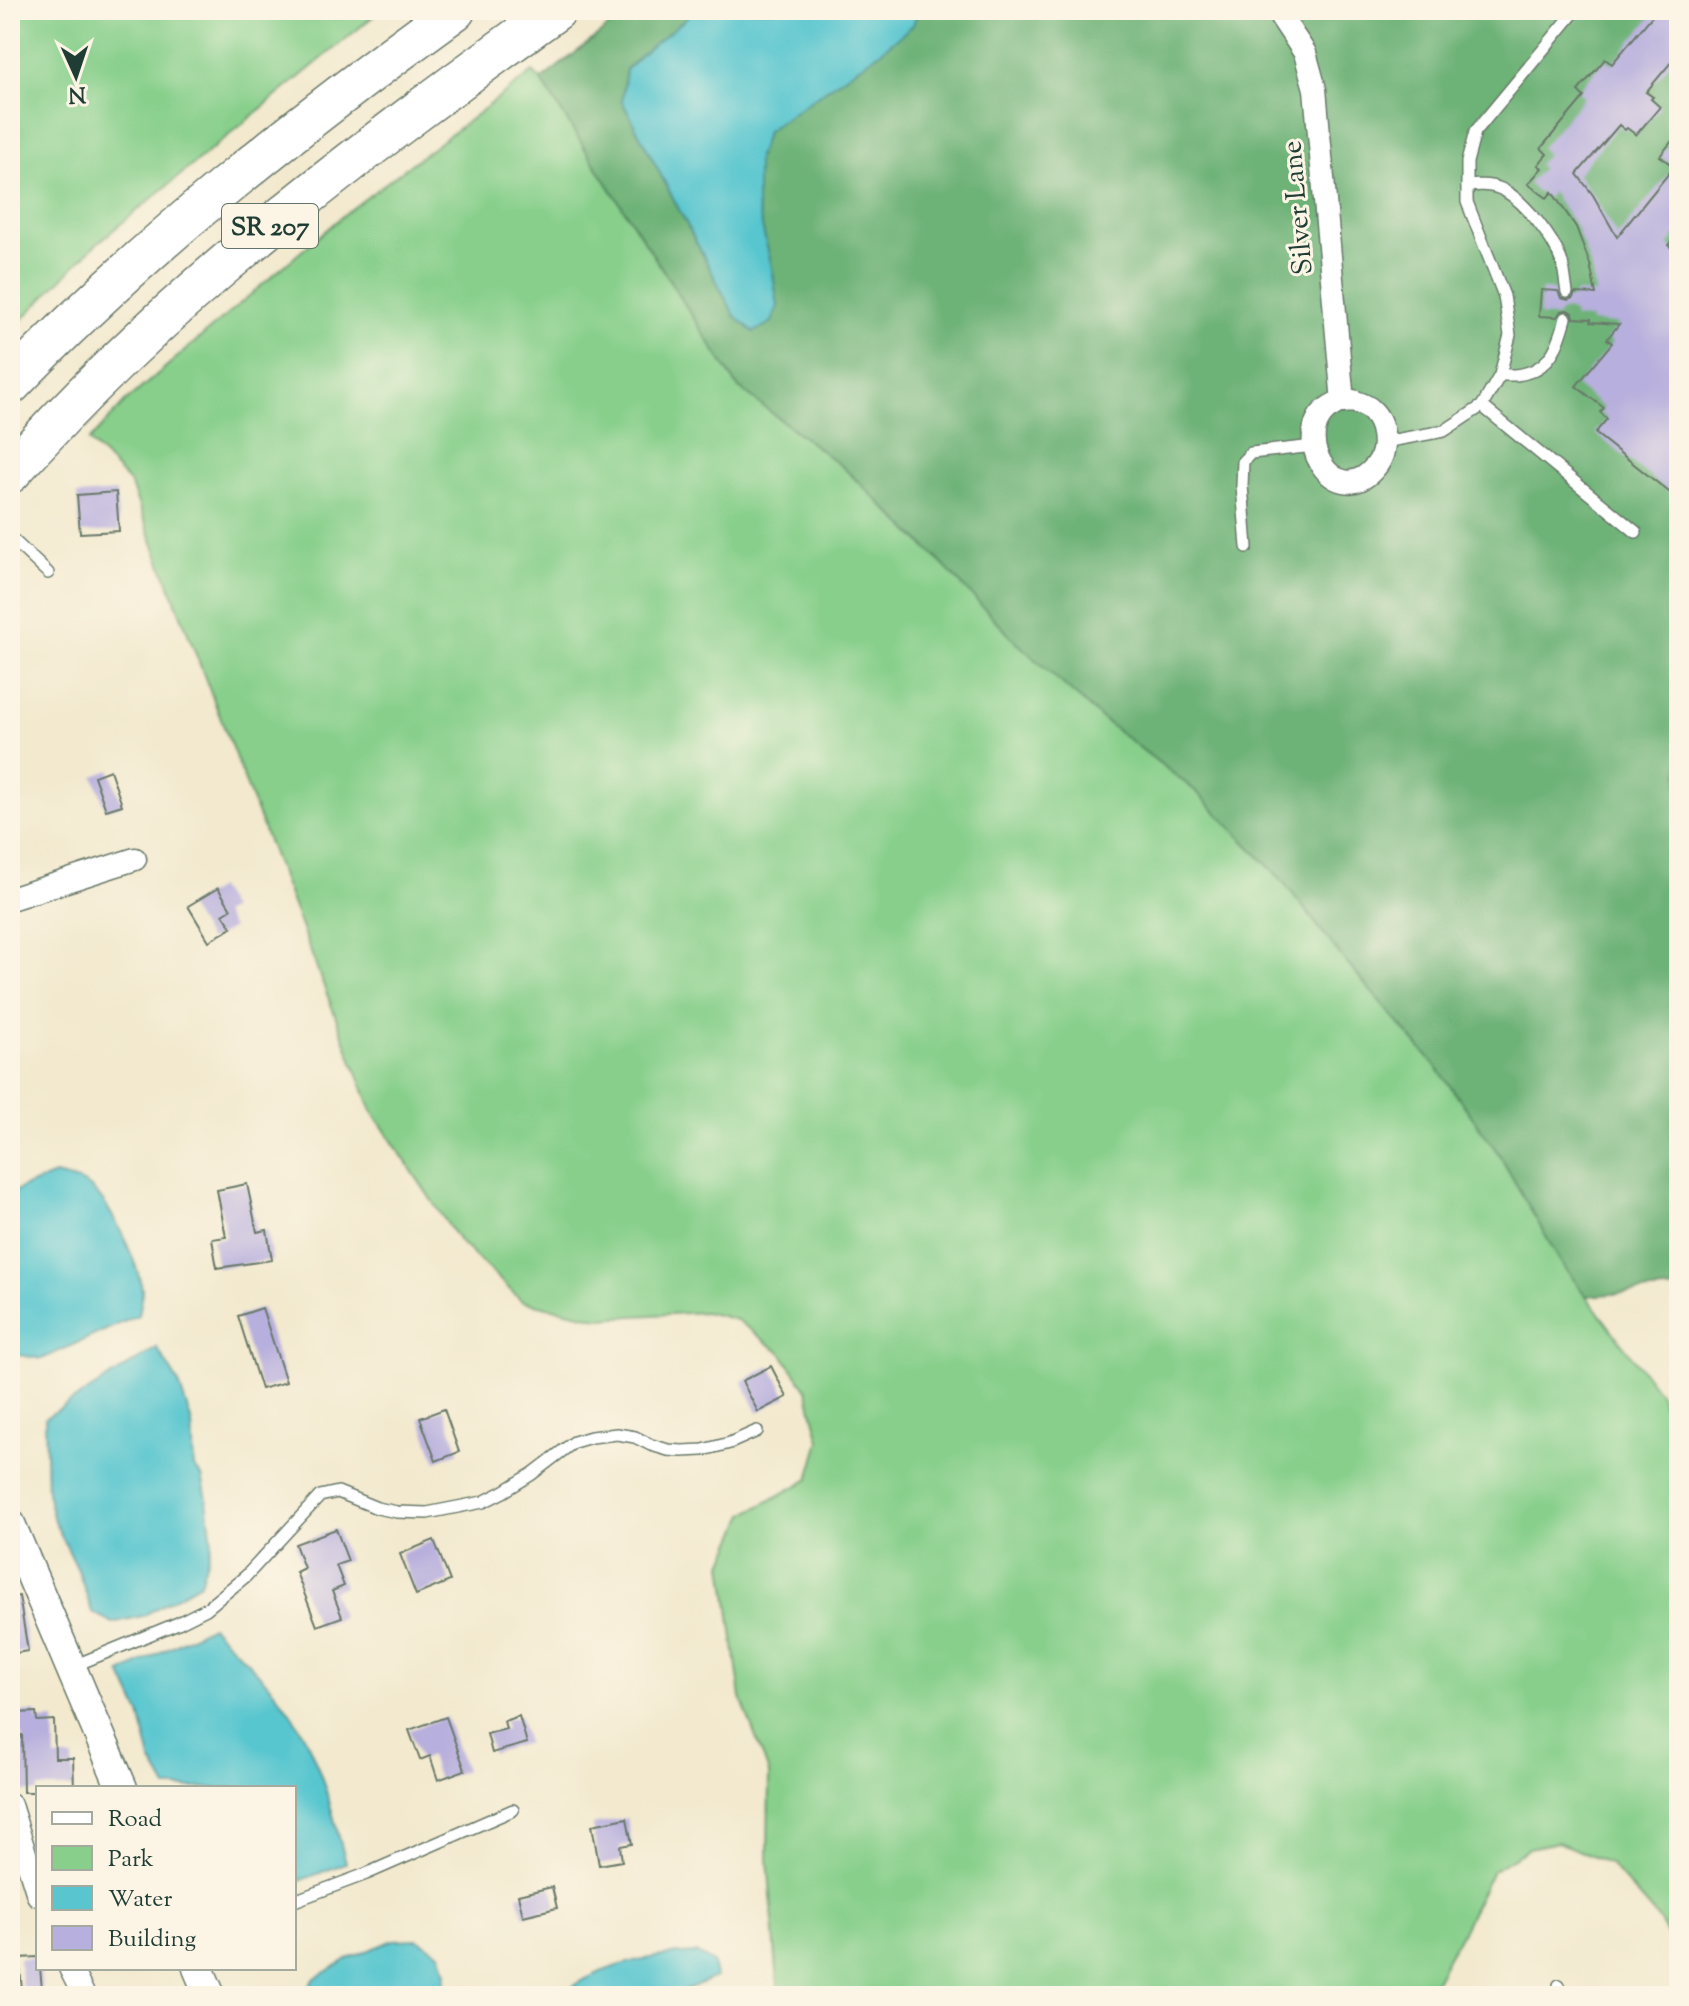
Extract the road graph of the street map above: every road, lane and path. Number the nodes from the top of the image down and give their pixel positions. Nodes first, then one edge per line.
1 (455, 10) edge
2 (556, 10) edge
3 (1576, 10) edge
4 (1277, 12) edge
5 (1467, 186) junction
6 (1567, 292) dead end
7 (1566, 318) dead end
8 (1500, 375) junction
9 (10, 385) edge
10 (1343, 402) junction
11 (1482, 406) junction
12 (1384, 442) junction
13 (1314, 446) junction
14 (10, 473) edge
15 (1636, 532) dead end
16 (10, 537) edge
17 (1247, 547) dead end
18 (48, 573) dead end
19 (135, 859) dead end
20 (10, 899) edge
21 (757, 1431) dead end
22 (10, 1524) edge
23 (71, 1667) junction
24 (121, 1786) edge
25 (10, 1805) edge
26 (513, 1810) dead end
27 (17, 1851) edge
28 (36, 1891) edge
29 (296, 1900) edge
30 (71, 1970) edge
31 (199, 1970) edge
32 (84, 1996) edge
33 (210, 1996) edge

1 - 9 highway, SR 207
2 - 14 highway, SR 207
3 - 5 lane
4 - 10 street, Silver Lane
5 - 6 lane
5 - 8 lane
7 - 8 lane
8 - 11 lane
10 - 12 street
10 - 13 street
11 - 12 lane
11 - 15 lane
12 - 13 street
13 - 17 lane
16 - 18 lane
19 - 20 street
21 - 23 lane
22 - 23 main road
23 - 24 main road
25 - 27 street
26 - 29 lane
27 - 28 street
30 - 32 street
31 - 33 main road

